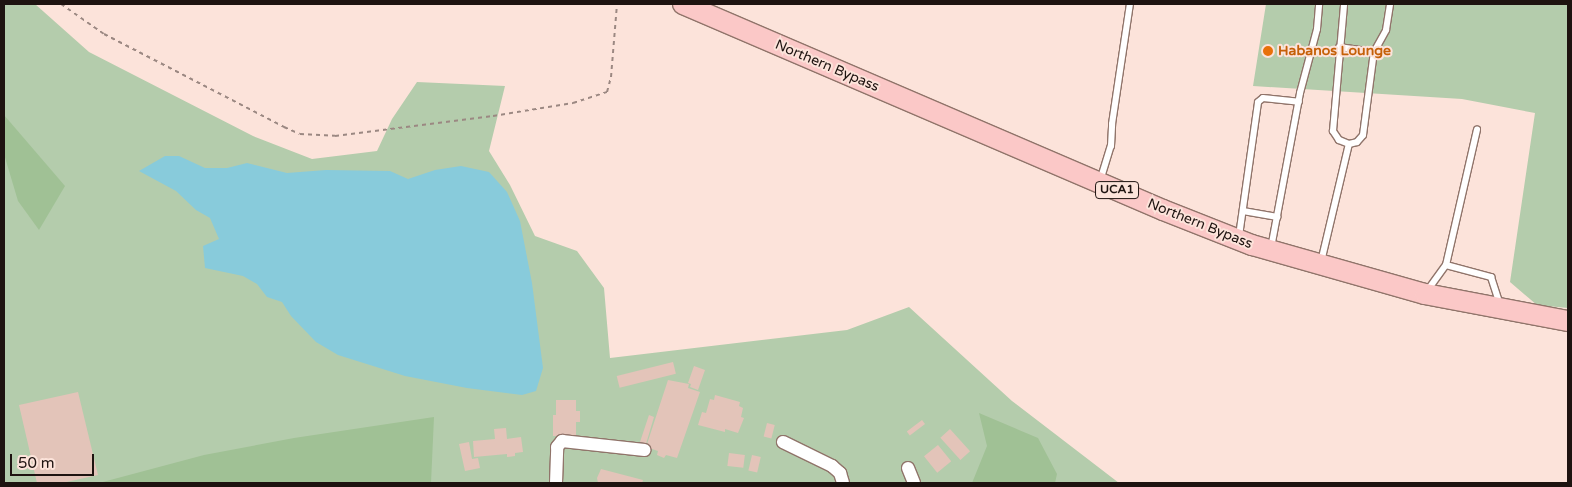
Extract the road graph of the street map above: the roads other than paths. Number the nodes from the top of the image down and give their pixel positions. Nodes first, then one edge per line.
1 (683, 4) edge
2 (1130, 4) edge
3 (1319, 4) edge
4 (1344, 4) edge
5 (1390, 4) edge
6 (1339, 47) junction
7 (1374, 52) junction
8 (1299, 102) junction
9 (1477, 130) dead end
10 (1348, 144) junction
11 (1100, 182) junction
12 (1243, 211) junction
13 (1277, 217) junction
14 (1239, 240) junction
15 (1271, 251) junction
16 (1320, 266) junction
17 (1446, 266) junction
18 (1425, 294) junction
19 (1501, 310) junction
20 (1568, 321) edge
21 (783, 442) dead end
22 (645, 450) dead end
23 (908, 468) dead end
24 (556, 483) edge
25 (843, 483) edge
26 (914, 483) edge

1 - 11 main road, Northern Bypass / UCA1
2 - 11 lane
3 - 8 lane
4 - 6 lane
5 - 7 lane
6 - 7 lane
6 - 10 lane
7 - 10 lane
8 - 12 lane
8 - 13 lane
9 - 17 lane
10 - 16 lane
11 - 14 main road, Northern Bypass / UCA1
12 - 13 lane
12 - 14 lane
13 - 15 lane
14 - 15 main road, Northern Bypass / UCA1
15 - 16 main road, Northern Bypass / UCA1
16 - 18 main road, Northern Bypass / UCA1
17 - 18 lane
17 - 19 lane
18 - 19 main road, Northern Bypass / UCA1
19 - 20 main road, Northern Bypass / UCA1
21 - 25 street
22 - 24 street
23 - 26 street

